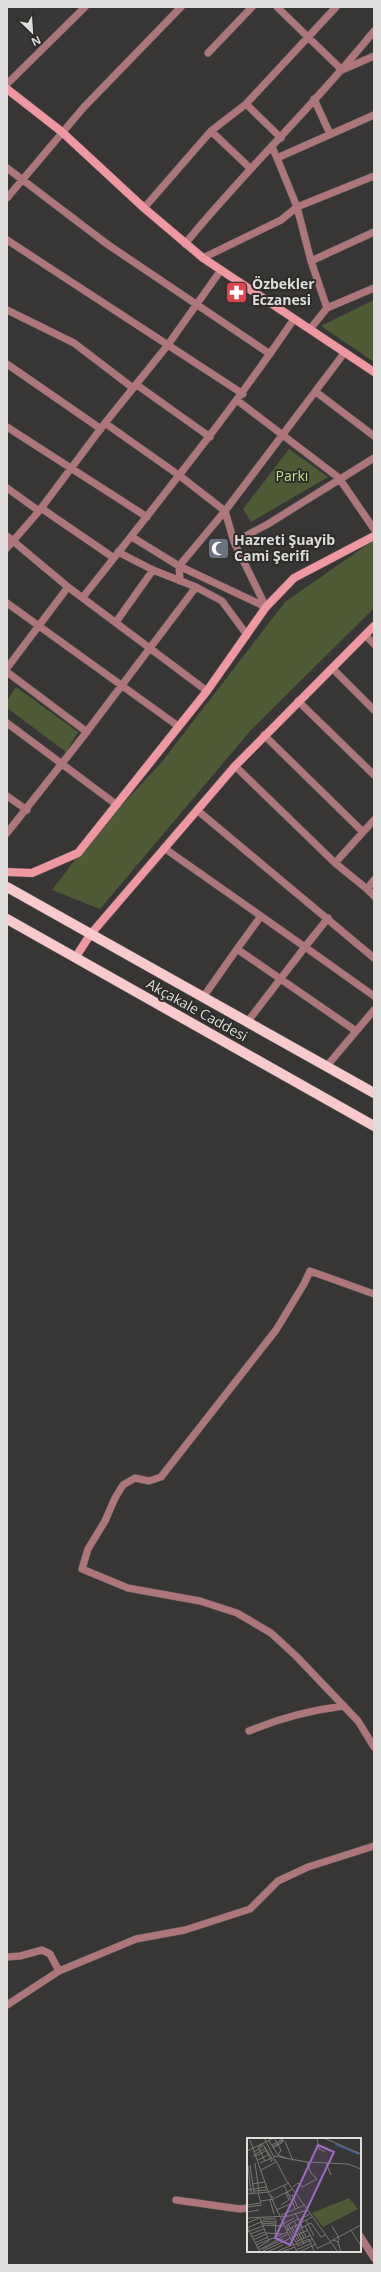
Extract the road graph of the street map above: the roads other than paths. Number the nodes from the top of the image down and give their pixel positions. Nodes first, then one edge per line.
1 (85, 7) edge
2 (252, 7) edge
3 (277, 7) edge
4 (336, 7) edge
5 (179, 8) edge
6 (374, 31) edge
7 (307, 37) junction
8 (208, 53) dead end
9 (374, 56) edge
10 (342, 70) junction
11 (7, 84) edge
12 (7, 89) edge
13 (314, 99) junction
14 (246, 104) junction
15 (374, 115) edge
16 (211, 131) junction
17 (62, 132) junction
18 (330, 134) junction
19 (281, 138) junction
20 (272, 147) junction
21 (277, 158) junction
22 (7, 168) edge
23 (251, 169) junction
24 (374, 176) edge
25 (22, 179) junction
26 (7, 198) edge
27 (297, 207) junction
28 (144, 208) junction
29 (374, 232) edge
30 (7, 240) edge
31 (185, 244) junction
32 (203, 258) junction
33 (311, 261) junction
34 (221, 270) junction
35 (374, 288) edge
36 (196, 304) junction
37 (328, 308) junction
38 (7, 310) edge
39 (294, 319) junction
40 (310, 329) junction
41 (167, 346) junction
42 (345, 352) junction
43 (270, 354) junction
44 (8, 366) edge
45 (374, 372) edge
46 (135, 387) junction
47 (316, 392) junction
48 (243, 394) junction
49 (238, 400) junction
50 (103, 426) junction
51 (7, 427) edge
52 (283, 435) junction
53 (374, 436) edge
54 (210, 437) junction
55 (374, 458) edge
56 (71, 468) junction
57 (180, 476) junction
58 (339, 478) junction
59 (7, 488) edge
60 (40, 509) junction
61 (226, 511) junction
62 (147, 517) junction
63 (374, 529) edge
64 (7, 536) edge
65 (374, 536) edge
66 (132, 537) junction
67 (14, 542) junction
68 (234, 542) junction
69 (7, 548) edge
70 (116, 555) junction
71 (179, 566) junction
72 (153, 570) junction
73 (180, 581) junction
74 (68, 587) junction
75 (196, 587) junction
76 (83, 597) junction
77 (7, 604) edge
78 (266, 607) junction
79 (116, 622) junction
80 (374, 626) edge
81 (40, 627) junction
82 (247, 635) junction
83 (365, 635) junction
84 (374, 644) edge
85 (150, 647) junction
86 (7, 668) edge
87 (332, 668) junction
88 (7, 672) edge
89 (121, 684) junction
90 (207, 691) junction
91 (298, 701) junction
92 (374, 710) edge
93 (7, 723) edge
94 (178, 726) junction
95 (87, 732) junction
96 (264, 735) junction
97 (60, 763) junction
98 (235, 766) junction
99 (374, 775) edge
100 (7, 796) edge
101 (117, 805) junction
102 (27, 810) junction
103 (197, 810) junction
104 (374, 820) edge
105 (363, 832) junction
106 (7, 833) edge
107 (164, 848) junction
108 (335, 863) junction
109 (7, 872) edge
110 (374, 880) edge
111 (7, 887) edge
112 (366, 889) junction
113 (374, 896) edge
114 (261, 916) junction
115 (328, 918) junction
116 (7, 919) edge
117 (90, 935) junction
118 (305, 947) junction
119 (237, 949) junction
120 (75, 958) junction
121 (374, 958) edge
122 (280, 979) junction
123 (204, 996) junction
124 (374, 996) edge
125 (374, 1010) edge
126 (248, 1021) junction
127 (356, 1031) junction
128 (326, 1067) junction
129 (374, 1093) edge
130 (374, 1126) edge
131 (374, 1294) edge
132 (344, 1706) junction
133 (249, 1731) dead end
134 (374, 1747) edge
135 (374, 1846) edge
136 (7, 1957) edge
137 (59, 1971) junction
138 (7, 2006) edge
139 (176, 2200) dead end
140 (247, 2208) edge
141 (361, 2238) edge
142 (374, 2258) edge

1 - 11 street
2 - 8 street
3 - 7 street
4 - 7 street
5 - 17 street
6 - 10 street
7 - 10 street
7 - 14 street
9 - 10 street
10 - 13 street
12 - 17 main road
13 - 18 street
13 - 19 street
14 - 16 street
14 - 19 street
15 - 18 street
16 - 23 street
16 - 28 street
17 - 25 street
17 - 28 main road
18 - 21 street
19 - 20 street
20 - 21 street
20 - 23 street
21 - 27 street
22 - 25 street
23 - 31 street
24 - 27 street
25 - 26 street
25 - 36 street
27 - 32 street
27 - 33 street
28 - 31 main road
29 - 33 street
30 - 41 street
31 - 32 main road
32 - 34 main road
33 - 37 street
34 - 36 street
34 - 39 main road
35 - 37 street
36 - 41 street
36 - 43 street
37 - 40 street
38 - 46 street
39 - 40 main road
39 - 43 street
40 - 42 main road
41 - 46 street
41 - 48 street
42 - 45 main road
42 - 47 street
43 - 48 street
44 - 50 street
46 - 50 street
46 - 54 street
47 - 52 street
47 - 53 street
48 - 49 street
49 - 52 street
49 - 54 street
50 - 56 street
50 - 57 street
51 - 56 street
52 - 58 street
52 - 61 street
54 - 57 street
55 - 58 street
56 - 60 street
56 - 62 street
57 - 61 street
57 - 62 street
58 - 63 street
58 - 68 street
59 - 60 street
60 - 67 street
60 - 70 street
61 - 68 street
61 - 71 street
62 - 66 street
64 - 67 street
65 - 78 main road
66 - 70 street
66 - 71 street
67 - 69 street
67 - 74 street
68 - 78 street
70 - 72 street
70 - 76 street
71 - 73 street
71 - 78 street
72 - 73 street
72 - 79 street
73 - 75 street
74 - 76 street
74 - 81 street
75 - 82 street
75 - 85 street
76 - 79 street
77 - 81 street
78 - 82 main road
79 - 85 street
80 - 83 main road
81 - 86 street
81 - 89 street
82 - 90 main road
83 - 84 street
83 - 87 main road
85 - 89 street
85 - 90 street
87 - 91 main road
87 - 92 street
88 - 95 street
89 - 94 street
89 - 95 street
90 - 94 main road
91 - 96 main road
91 - 99 street
93 - 97 street
94 - 101 main road
95 - 97 street
96 - 98 main road
96 - 105 street
97 - 101 street
97 - 102 street
98 - 103 main road
98 - 108 street
100 - 102 street
101 - 109 main road
102 - 106 street
103 - 107 main road
103 - 115 street
104 - 105 street
105 - 108 street
107 - 114 street
107 - 117 main road
108 - 112 street
110 - 112 street
111 - 117 main road, Akçakale Caddesi
112 - 113 street
114 - 118 street
114 - 119 street
115 - 118 street
115 - 121 street
116 - 120 main road, Akçakale Caddesi
117 - 120 main road
117 - 123 main road, Akçakale Caddesi
118 - 122 street
118 - 124 street
119 - 122 street
119 - 123 street
120 - 130 main road, Akçakale Caddesi
122 - 126 street
122 - 127 street
123 - 126 main road, Akçakale Caddesi
125 - 127 street
126 - 128 main road, Akçakale Caddesi
127 - 128 street
128 - 129 main road, Akçakale Caddesi
131 - 132 street
132 - 133 street
132 - 134 street
135 - 137 street
136 - 137 street
137 - 138 street
139 - 140 street
141 - 142 street

